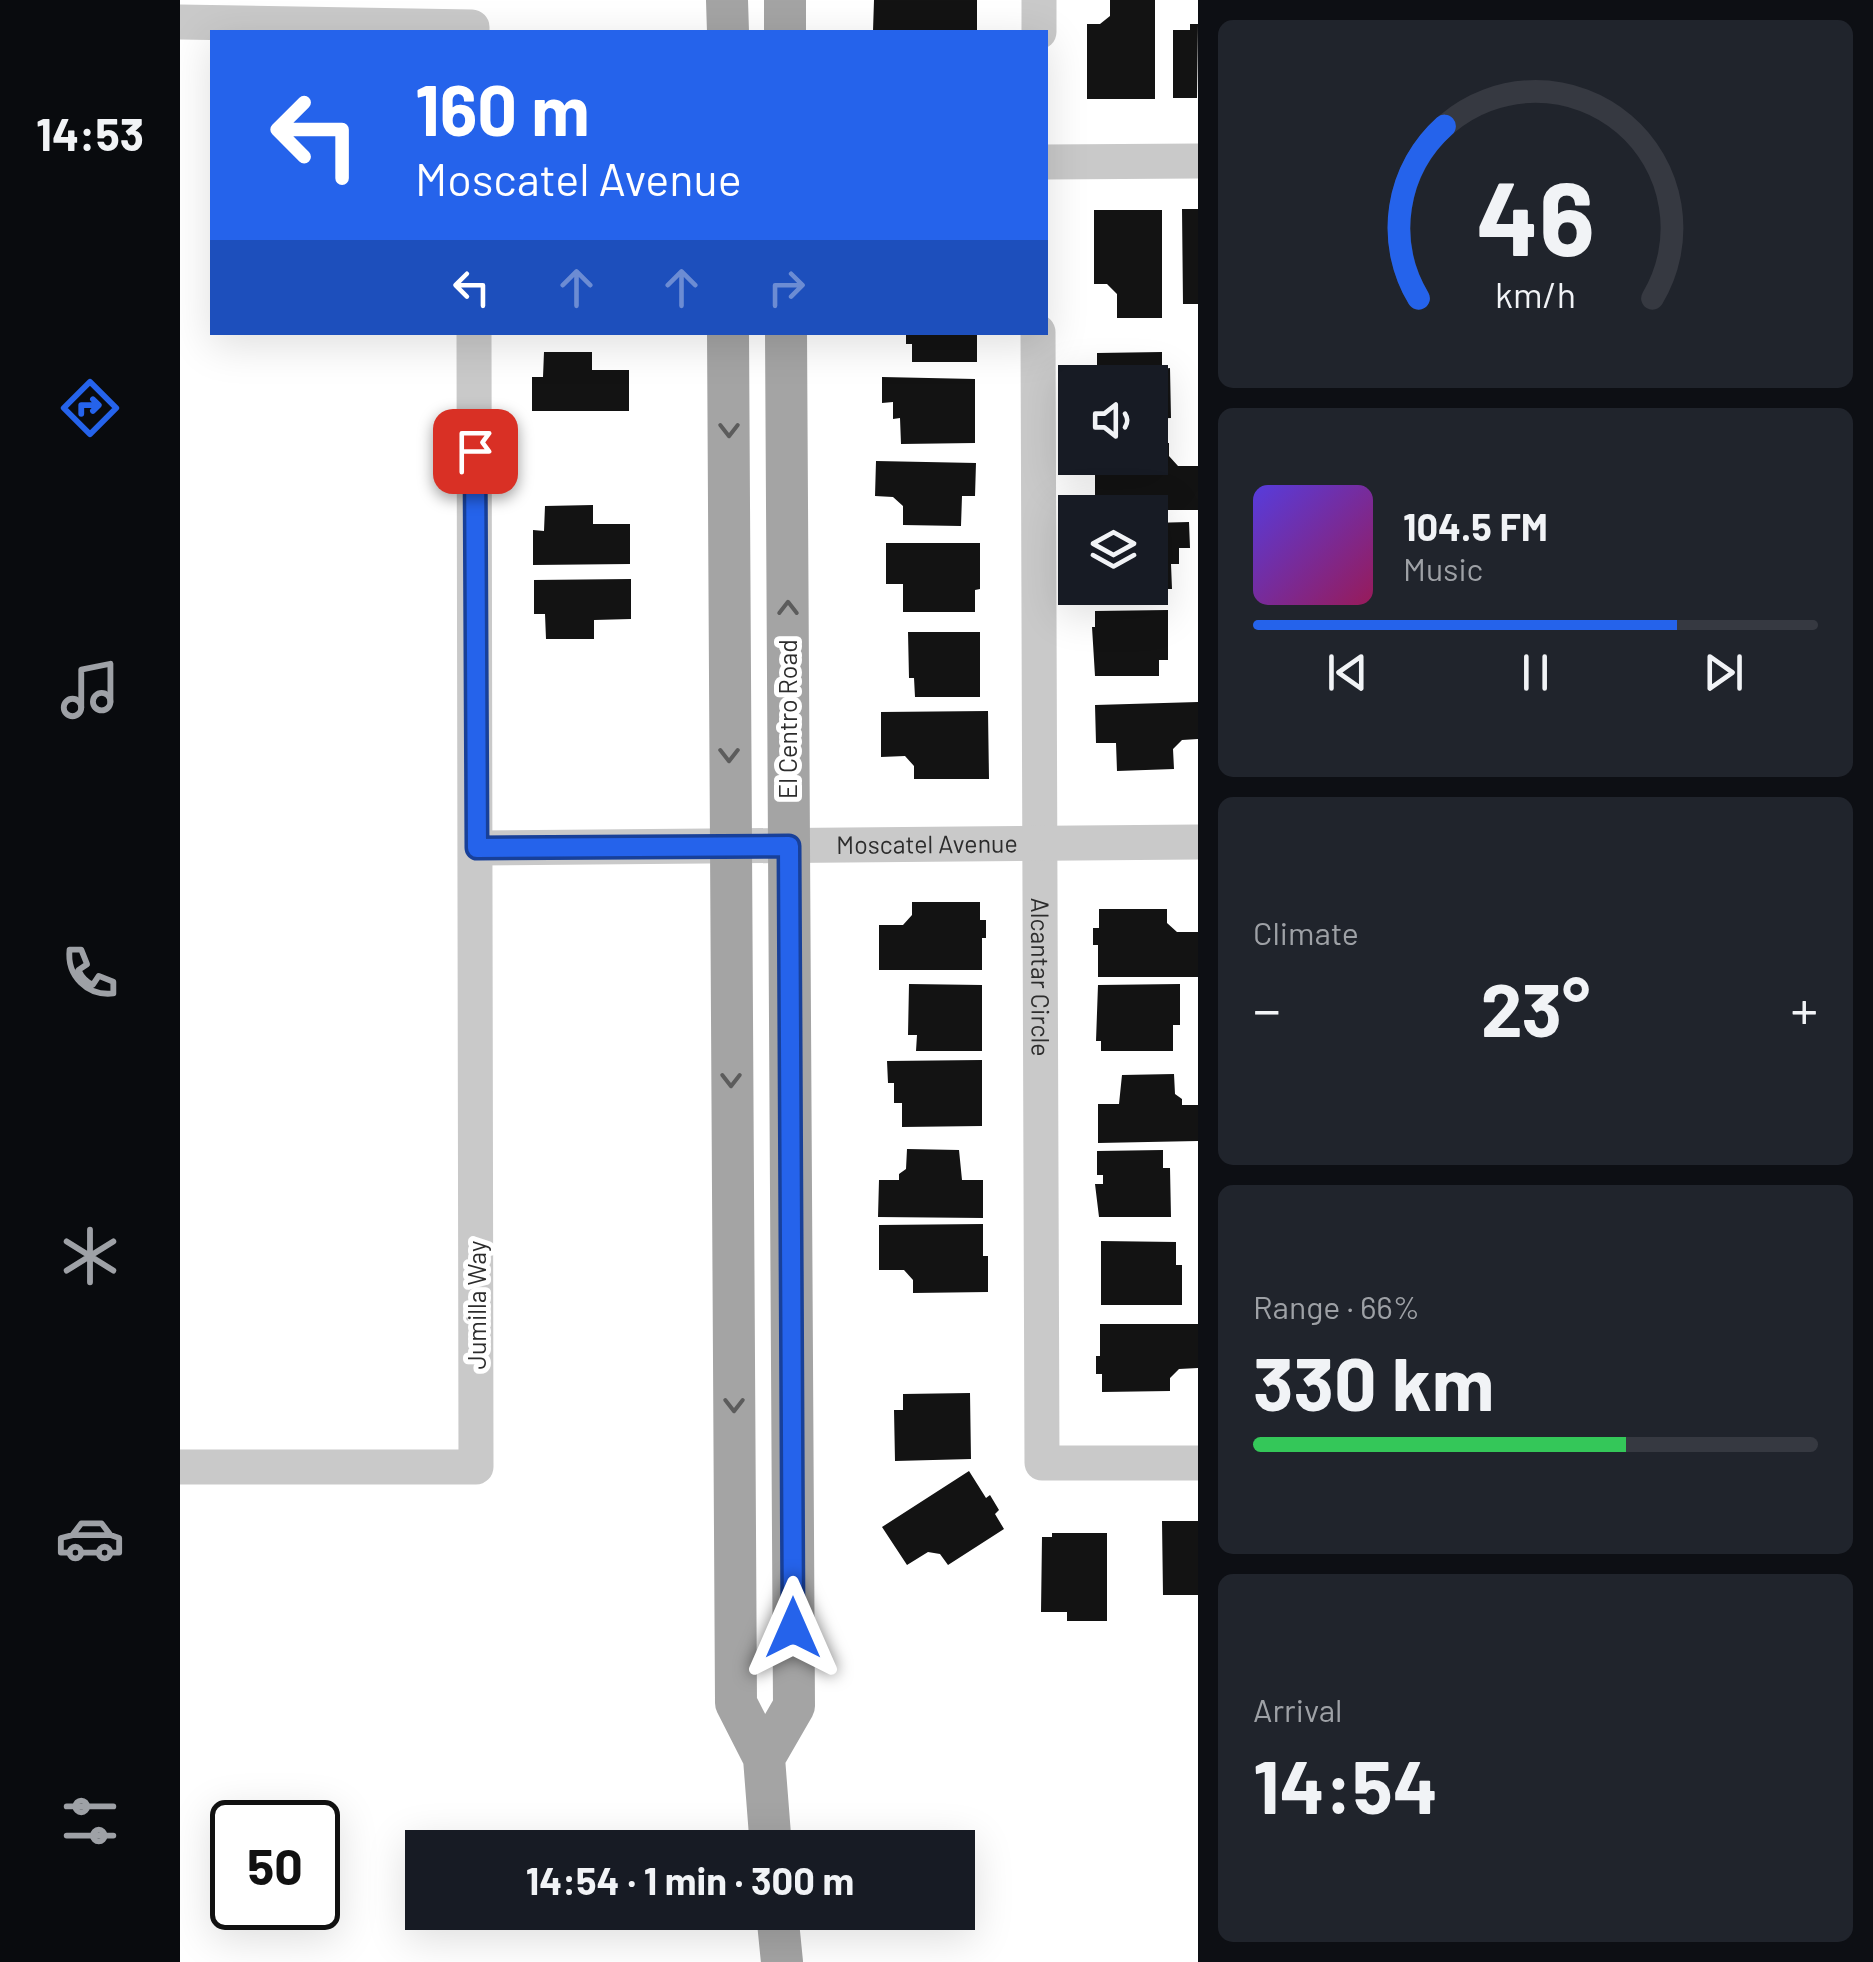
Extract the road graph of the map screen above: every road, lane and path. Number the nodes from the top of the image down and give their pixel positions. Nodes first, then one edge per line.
1 (728, 0) edge
2 (785, 0) edge
3 (1039, 0) edge
4 (180, 22) edge
5 (472, 30) edge
6 (728, 30) edge
7 (785, 30) edge
8 (1038, 30) edge
9 (1198, 161) edge
10 (1048, 162) edge
11 (474, 335) edge
12 (728, 335) edge
13 (786, 335) edge
14 (1038, 335) edge
15 (1198, 842) edge
16 (1040, 843) junction
17 (730, 846) junction
18 (789, 846) junction
19 (477, 848) junction
20 (1198, 1463) edge
21 (180, 1467) edge
22 (764, 1758) junction
23 (769, 1830) edge
24 (779, 1930) edge
25 (782, 1962) edge

1 - 6 main road
2 - 7 main road
3 - 8 street
4 - 5 street
9 - 10 street
11 - 19 street
12 -> 17 main road
18 -> 13 main road, El Centro Road
14 - 16 street, Alcantar Circle
15 - 16 street, Moscatel Avenue
16 - 18 street, Moscatel Avenue
16 - 20 street, Alcantar Circle
17 - 18 street, Moscatel Avenue
17 - 19 street, Moscatel Avenue
17 -> 22 main road
18 - 22 main road, El Centro Road
19 - 21 street, Jumilla Way
22 - 23 main road
24 - 25 main road

